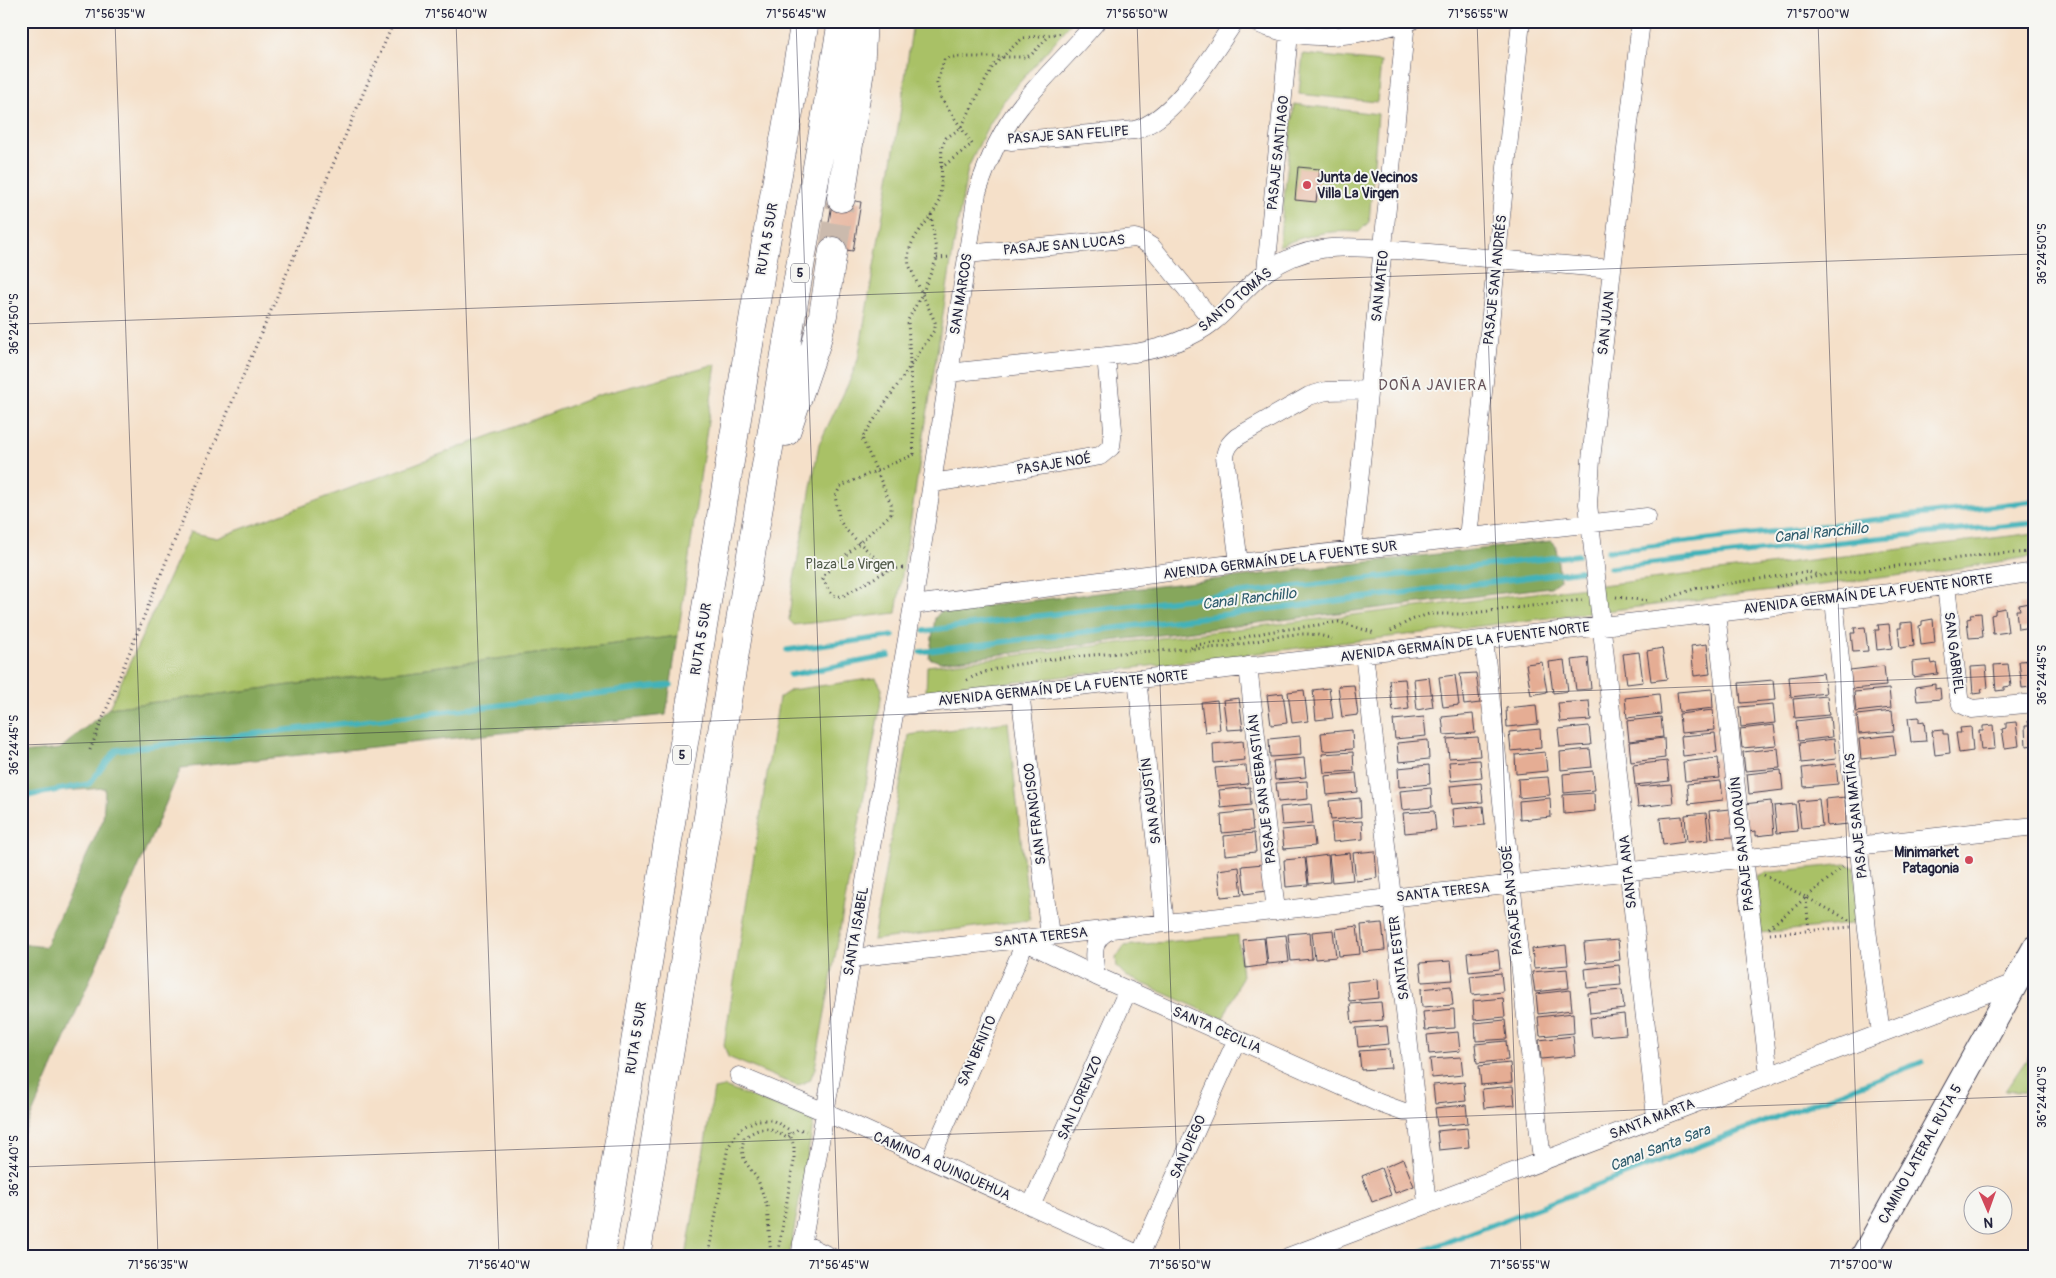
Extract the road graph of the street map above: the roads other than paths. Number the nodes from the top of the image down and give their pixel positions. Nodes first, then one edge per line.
1 (805, 21) edge
2 (842, 21) edge
3 (864, 21) edge
4 (1097, 21) edge
5 (1235, 21) edge
6 (1252, 21) edge
7 (1521, 21) edge
8 (1641, 21) edge
9 (1408, 22) edge
10 (1290, 34) junction
11 (1000, 139) junction
12 (841, 198) tunnel mouth
13 (1384, 249) junction
14 (833, 251) tunnel mouth
15 (961, 256) junction
16 (1497, 260) junction
17 (1612, 270) junction
18 (1266, 271) junction
19 (1214, 321) junction
20 (1106, 356) junction
21 (948, 373) junction
22 (1369, 390) junction
23 (933, 482) junction
24 (1647, 517) dead end
25 (756, 524) junction
26 (1590, 524) junction
27 (1468, 538) junction
28 (1352, 551) junction
29 (1239, 563) junction
30 (2035, 572) edge
31 (1946, 586) junction
32 (1834, 599) junction
33 (913, 605) junction
34 (1716, 613) junction
35 (1601, 626) junction
36 (1484, 640) junction
37 (1364, 653) junction
38 (1248, 666) junction
39 (1137, 679) junction
40 (1020, 692) junction
41 (2035, 703) edge
42 (895, 707) junction
43 (2035, 826) edge
44 (1859, 850) junction
45 (1743, 861) junction
46 (1628, 872) junction
47 (1510, 885) junction
48 (1392, 898) junction
49 (1276, 911) junction
50 (1165, 923) junction
51 (1111, 930) junction
52 (1050, 936) junction
53 (1022, 941) junction
54 (2035, 948) edge
55 (852, 958) junction
56 (1096, 976) junction
57 (2017, 982) junction
58 (1128, 990) junction
59 (1880, 1033) junction
60 (1237, 1039) junction
61 (1769, 1075) junction
62 (739, 1076) dead end
63 (825, 1112) junction
64 (1417, 1113) junction
65 (1656, 1118) junction
66 (930, 1160) junction
67 (1542, 1160) junction
68 (1428, 1203) junction
69 (1032, 1206) junction
70 (801, 1250) edge
71 (1142, 1256) edge
72 (600, 1257) edge
73 (636, 1257) edge
74 (832, 1257) edge
75 (1288, 1257) edge
76 (1863, 1257) edge

1 - 72 highway, RUTA 5 SUR / 5
2 - 25 highway, 5
3 - 12 highway
4 - 11 street, SAN MARCOS
5 - 11 street, PASAJE SAN FELIPE
6 - 10 street
7 - 16 street, PASAJE SAN ANDRÉS
8 - 17 street, SAN JUAN
9 - 10 street
9 - 13 street, SAN MATEO
10 - 18 street, PASAJE SANTIAGO
11 - 15 street, SAN MARCOS
13 - 16 street, SANTO TOMÁS
13 - 18 street, SANTO TOMÁS
13 - 22 street, SAN MATEO
14 - 25 highway
15 - 19 street, PASAJE SAN LUCAS
15 - 21 street, SAN MARCOS
16 - 17 street, SANTO TOMÁS
16 - 27 street, PASAJE SAN ANDRÉS
17 - 26 street, SAN JUAN
18 - 19 street, SANTO TOMÁS
19 - 20 street, SANTO TOMÁS
20 - 21 street, SANTO TOMÁS
20 - 23 street, PASAJE NOÉ
21 - 23 street, SAN MARCOS
22 - 28 street, SAN MATEO
22 - 29 street
23 - 33 street, SAN MARCOS
24 - 26 street, AVENIDA GERMAÍN DE LA FUENTE SUR
25 - 73 highway, 5
26 - 27 street, AVENIDA GERMAÍN DE LA FUENTE SUR
26 - 35 street, SAN JUAN
27 - 28 street, AVENIDA GERMAÍN DE LA FUENTE SUR
28 - 29 street, AVENIDA GERMAÍN DE LA FUENTE SUR
29 - 33 street, AVENIDA GERMAÍN DE LA FUENTE SUR
30 - 31 street, AVENIDA GERMAÍN DE LA FUENTE NORTE
31 - 32 street, AVENIDA GERMAÍN DE LA FUENTE NORTE
31 - 41 street, SAN GABRIEL
32 - 34 street, AVENIDA GERMAÍN DE LA FUENTE NORTE
32 - 44 street, PASAJE SAN MATÍAS
33 - 42 street, SANTA ISABEL
34 - 35 street, AVENIDA GERMAÍN DE LA FUENTE NORTE
34 - 45 street, PASAJE SAN JOAQUÍN
35 - 36 street, AVENIDA GERMAÍN DE LA FUENTE NORTE
35 - 46 street, SANTA ANA
36 - 37 street, AVENIDA GERMAÍN DE LA FUENTE NORTE
36 - 47 street, PASAJE SAN JOSÉ
37 - 38 street, AVENIDA GERMAÍN DE LA FUENTE NORTE
37 - 48 street, SANTA ESTER
38 - 39 street, AVENIDA GERMAÍN DE LA FUENTE NORTE
38 - 49 street, PASAJE SAN SEBASTIÁN
39 - 40 street, AVENIDA GERMAÍN DE LA FUENTE NORTE
39 - 50 street, SAN AGUSTÍN
40 - 42 street, AVENIDA GERMAÍN DE LA FUENTE NORTE
40 - 52 street, SAN FRANCISCO
42 - 55 street, SANTA ISABEL
43 - 44 street, SANTA TERESA
44 - 45 street, SANTA TERESA
44 - 59 street, PASAJE SAN MATÍAS
45 - 46 street, SANTA TERESA
45 - 61 street, PASAJE SAN JOAQUÍN
46 - 47 street, SANTA TERESA
46 - 65 street, SANTA ANA
47 - 48 street, SANTA TERESA
47 - 67 street, PASAJE SAN JOSÉ
48 - 49 street, SANTA TERESA
48 - 64 street, SANTA ESTER
49 - 50 street, SANTA TERESA
50 - 51 street, SANTA TERESA
51 - 52 street, SANTA TERESA
51 - 56 street
52 - 53 street, SANTA TERESA
53 - 55 street, SANTA TERESA
53 - 56 street, SANTA CECILIA
53 - 66 street, SAN BENITO
54 - 57 street, CAMINO LATERAL RUTA 5
55 - 63 street, SANTA ISABEL
56 - 58 street, SANTA CECILIA
57 - 59 street, SANTA MARTA
57 - 76 street, CAMINO LATERAL RUTA 5
58 - 60 street, SANTA CECILIA
58 - 69 street, SAN LORENZO
59 - 61 street, SANTA MARTA
60 - 64 street, SANTA CECILIA
60 - 71 street, SAN DIEGO
61 - 65 street, SANTA MARTA
62 - 63 street, CAMINO A QUINQUEHUA
63 - 66 street, CAMINO A QUINQUEHUA
63 - 70 street, SANTA ISABEL
64 - 68 street, SANTA ESTER
65 - 67 street, SANTA MARTA
66 - 69 street, CAMINO A QUINQUEHUA
67 - 68 street, SANTA MARTA
68 - 75 street, SANTA MARTA
69 - 71 street, CAMINO A QUINQUEHUA
70 - 74 street

